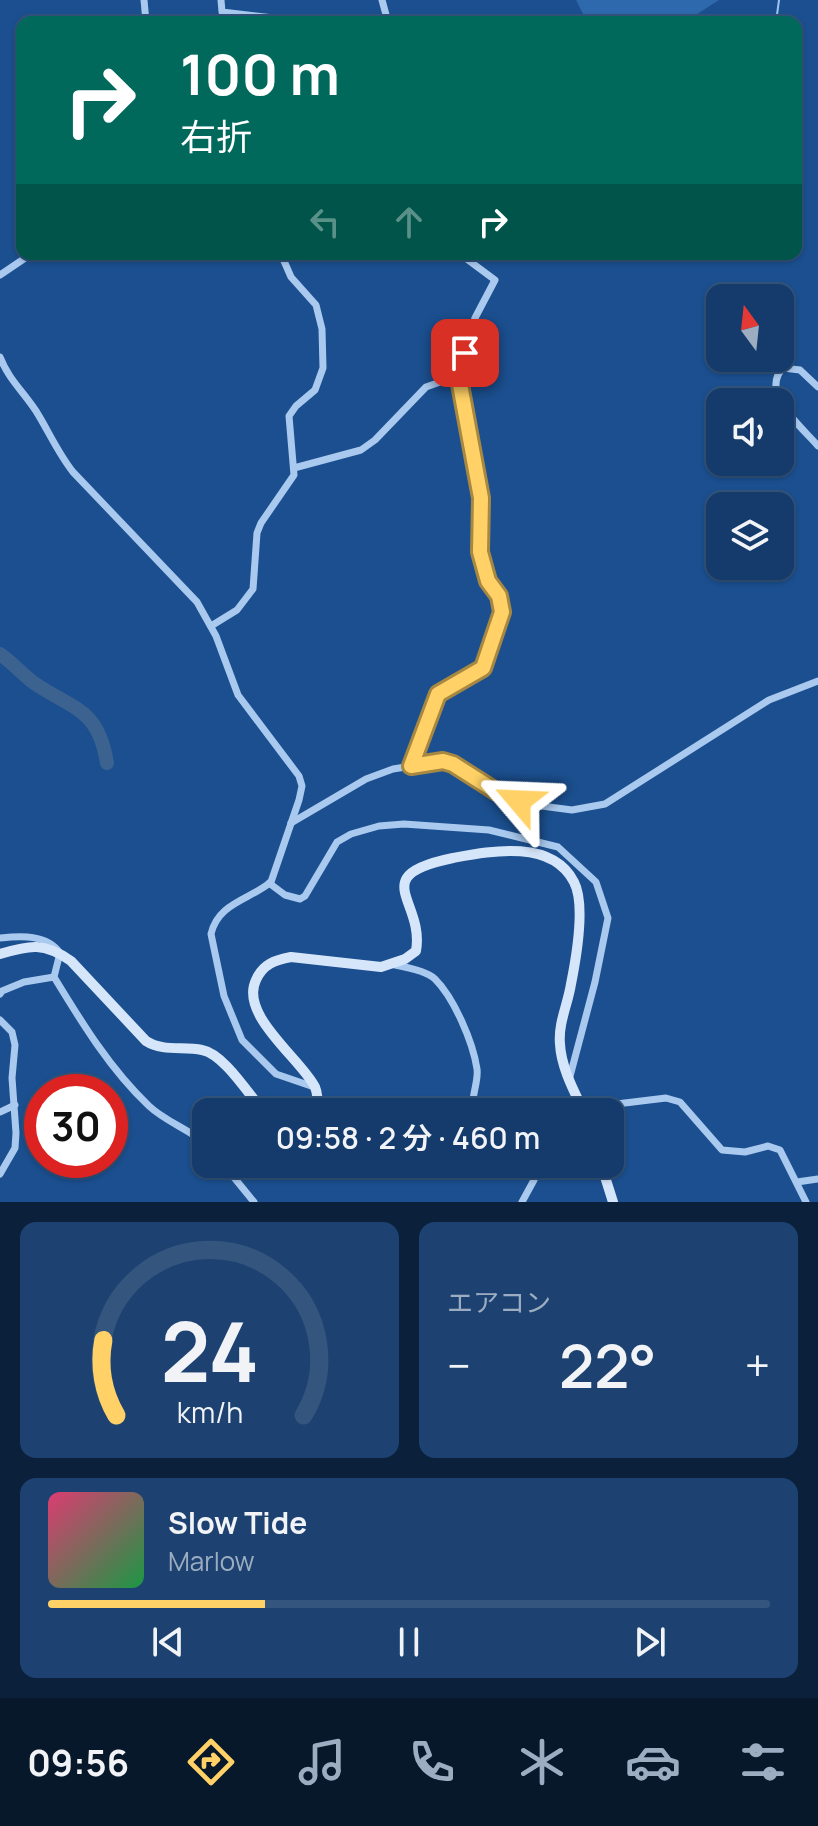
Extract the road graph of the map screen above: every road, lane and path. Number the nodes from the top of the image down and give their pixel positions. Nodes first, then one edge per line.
1 (221, 0) edge
2 (256, 16) edge
3 (22, 260) edge
4 (284, 260) edge
5 (468, 260) edge
6 (0, 275) edge
7 (0, 357) edge
8 (460, 375) junction
9 (818, 387) edge
10 (818, 446) edge
11 (294, 468) junction
12 (211, 626) junction
13 (818, 681) edge
14 (411, 766) junction
15 (289, 824) junction
16 (269, 883) junction
17 (0, 938) edge
18 (60, 953) junction
19 (0, 954) edge
20 (381, 967) junction
21 (54, 977) junction
22 (0, 994) edge
23 (0, 1020) edge
24 (569, 1080) junction
25 (316, 1088) junction
26 (252, 1098) edge
27 (317, 1098) edge
28 (473, 1098) edge
29 (577, 1098) edge
30 (624, 1103) edge
31 (15, 1105) junction
32 (0, 1112) edge
33 (192, 1131) edge
34 (0, 1174) edge
35 (234, 1178) edge
36 (534, 1178) edge
37 (605, 1178) edge
38 (818, 1179) edge
39 (797, 1182) junction
40 (254, 1202) edge
41 (522, 1202) edge
42 (613, 1202) edge
43 (806, 1202) edge

1 - 2 street
3 - 6 street
4 - 11 street
5 - 8 street
7 - 12 street
8 - 11 street
8 - 14 street
9 - 10 street
11 - 12 street
12 - 15 street
13 - 14 street
14 - 15 street
15 - 16 street
16 - 24 street
16 - 25 street
17 - 18 street
18 - 19 main road
18 - 21 street
18 - 26 main road
20 - 24 main road
20 - 25 main road
20 - 28 street
21 - 22 street
21 - 33 street
23 - 31 street
24 - 29 main road
25 - 27 main road
30 - 39 street
31 - 32 street
31 - 34 street
35 - 40 street
36 - 41 street
37 - 42 main road
38 - 39 street
39 - 43 street

